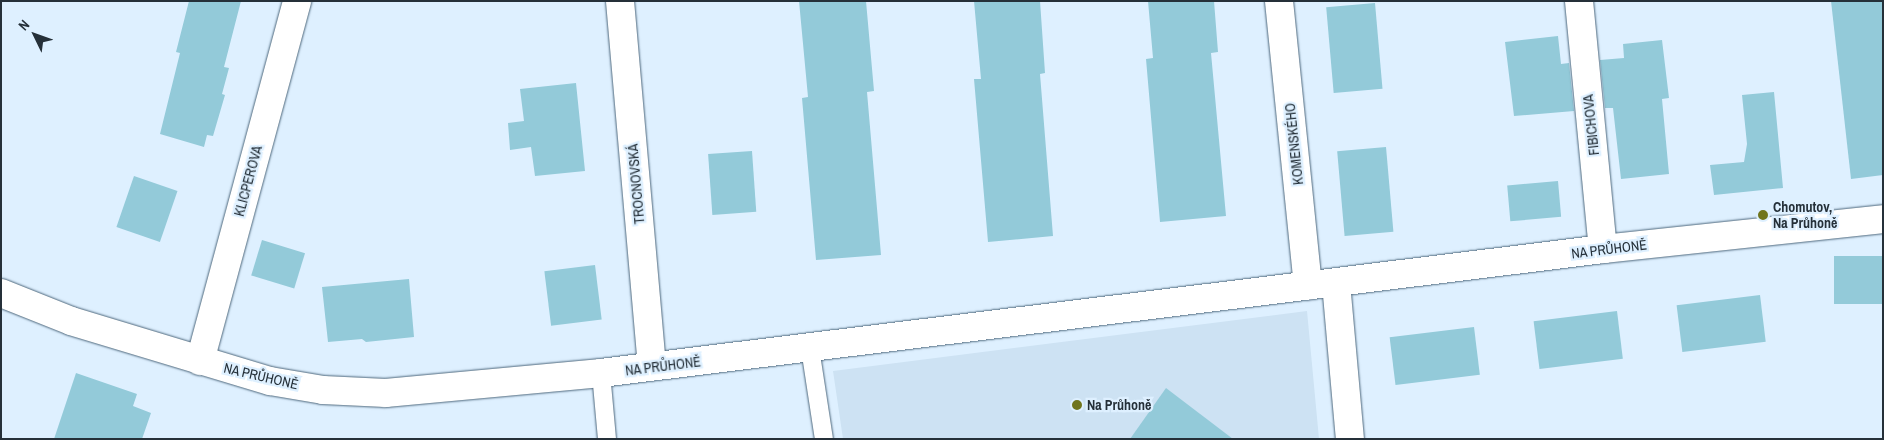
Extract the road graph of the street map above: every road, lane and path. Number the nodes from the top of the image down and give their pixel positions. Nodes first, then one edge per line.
1 (296, 1) edge
2 (620, 1) edge
3 (1279, 1) edge
4 (1579, 1) edge
5 (1883, 219) edge
6 (1603, 249) junction
7 (1336, 283) junction
8 (1308, 286) junction
9 (1, 293) edge
10 (810, 348) junction
11 (200, 361) junction
12 (652, 367) junction
13 (601, 373) junction
14 (607, 439) edge
15 (824, 439) edge
16 (1350, 439) edge

1 - 11 street, KLICPEROVA
2 - 12 street, TROCNOVSKÁ
3 - 8 street, KOMENSKÉHO
4 - 6 street, FIBICHOVA
5 - 6 street, NA PRŮHONĚ
6 - 7 street, NA PRŮHONĚ
7 - 8 street, NA PRŮHONĚ
7 - 16 street
8 - 10 street, NA PRŮHONĚ
9 - 11 street, NA PRŮHONĚ
10 - 12 street, NA PRŮHONĚ
10 - 15 lane
11 - 13 street, NA PRŮHONĚ
12 - 13 street, NA PRŮHONĚ
13 - 14 lane

